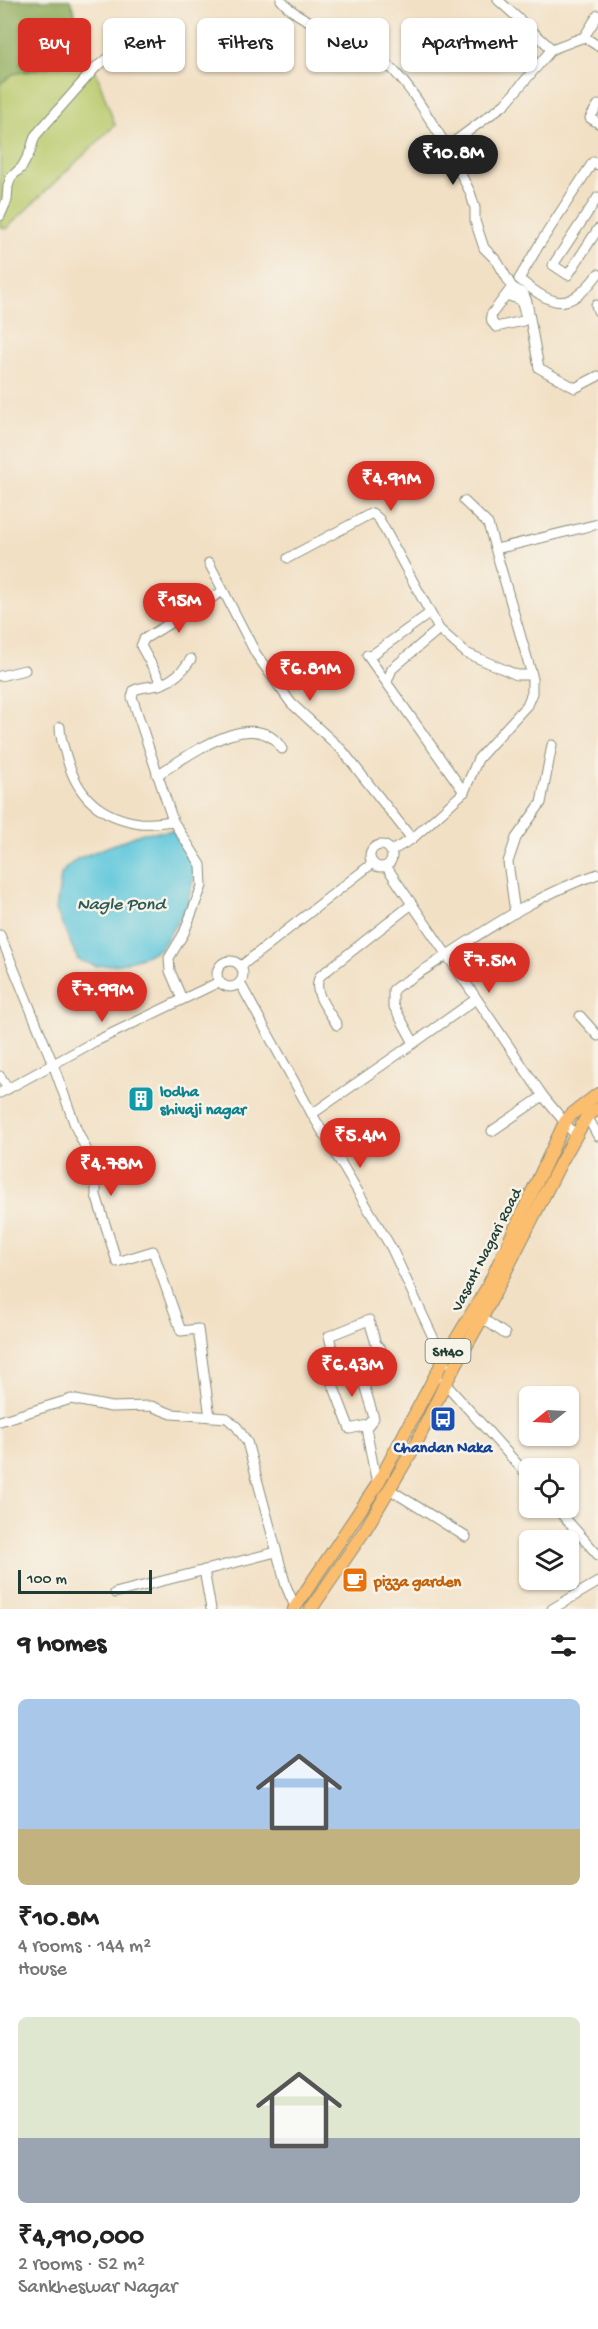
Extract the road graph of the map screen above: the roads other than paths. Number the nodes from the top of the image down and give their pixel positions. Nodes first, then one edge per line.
1 (281, 0) edge
2 (498, 0) edge
3 (598, 15) edge
4 (584, 37) junction
5 (598, 46) edge
6 (552, 49) junction
7 (103, 62) edge
8 (598, 105) edge
9 (598, 123) edge
10 (447, 147) junction
11 (598, 165) edge
12 (598, 197) edge
13 (0, 216) edge
14 (598, 229) edge
15 (598, 274) edge
16 (598, 376) edge
17 (464, 501) dead end
18 (598, 524) edge
19 (496, 549) junction
20 (288, 558) dead end
21 (209, 563) dead end
22 (223, 591) junction
23 (430, 613) junction
24 (416, 623) junction
25 (439, 629) junction
26 (428, 638) junction
27 (191, 659) dead end
28 (25, 670) dead end
29 (532, 675) junction
30 (0, 676) edge
31 (387, 682) junction
32 (162, 684) junction
33 (60, 727) dead end
34 (552, 745) dead end
35 (282, 749) dead end
36 (157, 775) junction
37 (464, 792) junction
38 (173, 821) junction
39 (412, 839) junction
40 (391, 851) junction
41 (373, 863) junction
42 (386, 866) junction
43 (598, 874) edge
44 (412, 904) junction
45 (515, 913) junction
46 (0, 935) edge
47 (448, 956) junction
48 (241, 966) junction
49 (219, 982) junction
50 (240, 983) junction
51 (182, 999) junction
52 (476, 999) junction
53 (580, 1016) dead end
54 (337, 1025) dead end
55 (598, 1036) edge
56 (414, 1043) junction
57 (53, 1064) junction
58 (0, 1076) edge
59 (4, 1091) edge
60 (598, 1094) edge
61 (543, 1096) junction
62 (598, 1109) edge
63 (312, 1114) junction
64 (587, 1116) junction
65 (565, 1122) junction
66 (492, 1131) dead end
67 (576, 1136) junction
68 (598, 1136) edge
69 (482, 1318) junction
70 (505, 1334) dead end
71 (357, 1361) junction
72 (442, 1361) junction
73 (346, 1368) dead end
74 (452, 1372) junction
75 (436, 1374) junction
76 (445, 1384) junction
77 (210, 1417) junction
78 (0, 1421) edge
79 (368, 1425) junction
80 (519, 1466) edge
81 (383, 1487) junction
82 (565, 1518) edge
83 (466, 1537) dead end
84 (276, 1552) junction
85 (598, 1555) edge
86 (204, 1570) junction
87 (598, 1582) edge
88 (115, 1593) dead end
89 (211, 1609) edge
90 (295, 1609) edge
91 (311, 1609) edge
92 (552, 1609) edge

1 - 10 street
2 - 6 street
3 - 4 street
4 - 5 street
4 - 6 street
6 - 10 street
7 - 13 street
8 - 9 street
10 - 16 street
11 - 15 street
12 - 14 street
17 - 19 street
18 - 19 street
19 - 29 street
20 - 23 street
21 - 22 street
22 - 32 street
22 - 39 street
23 - 24 street
23 - 25 street
24 - 26 street
24 - 31 street
25 - 26 street
25 - 29 street
26 - 31 street
27 - 32 street
28 - 30 street
29 - 37 street
31 - 37 street
32 - 36 street
33 - 38 street
34 - 45 street
35 - 36 street
36 - 38 street
37 - 39 street
38 - 51 street
39 - 40 street
40 - 41 street
40 - 42 street
41 - 42 street
41 - 48 street
42 - 44 street
43 - 45 street
44 - 47 street
44 - 54 street
45 - 47 street
46 - 57 street
47 - 52 street
47 - 56 street
48 - 49 street
48 - 50 street
49 - 50 street
49 - 51 street
50 - 63 street
51 - 57 street
52 - 56 street
52 - 61 street
53 - 55 street
56 - 63 street
57 - 59 street
57 - 77 street
58 - 59 street
60 - 65 main road, Vasant Nagari Road / SH40
61 - 65 street
61 - 66 street
62 - 64 main road, Vasant Nagari Road / SH40
63 - 72 street
64 - 67 main road, Vasant Nagari Road / SH40
64 - 68 street
65 - 67 street
65 - 72 main road, Vasant Nagari Road / SH40
67 - 69 main road, Vasant Nagari Road / SH40
69 - 70 street
69 - 74 main road, Vasant Nagari Road / SH40
71 - 71 street
71 - 79 street
72 - 74 street
72 - 75 main road, Vasant Nagari Road / SH40
73 - 79 street
74 - 76 main road, Vasant Nagari Road / SH40
75 - 76 street
75 - 81 main road, Vasant Nagari Road / SH40
76 - 80 street
76 - 81 main road, Vasant Nagari Road / SH40
77 - 78 street
77 - 84 street
79 - 81 street
81 - 83 street
81 - 90 main road, Vasant Nagari Road / SH40
81 - 91 main road, Vasant Nagari Road / SH40
82 - 85 street
84 - 86 street
84 - 90 street
86 - 88 street
86 - 89 street
87 - 92 street

